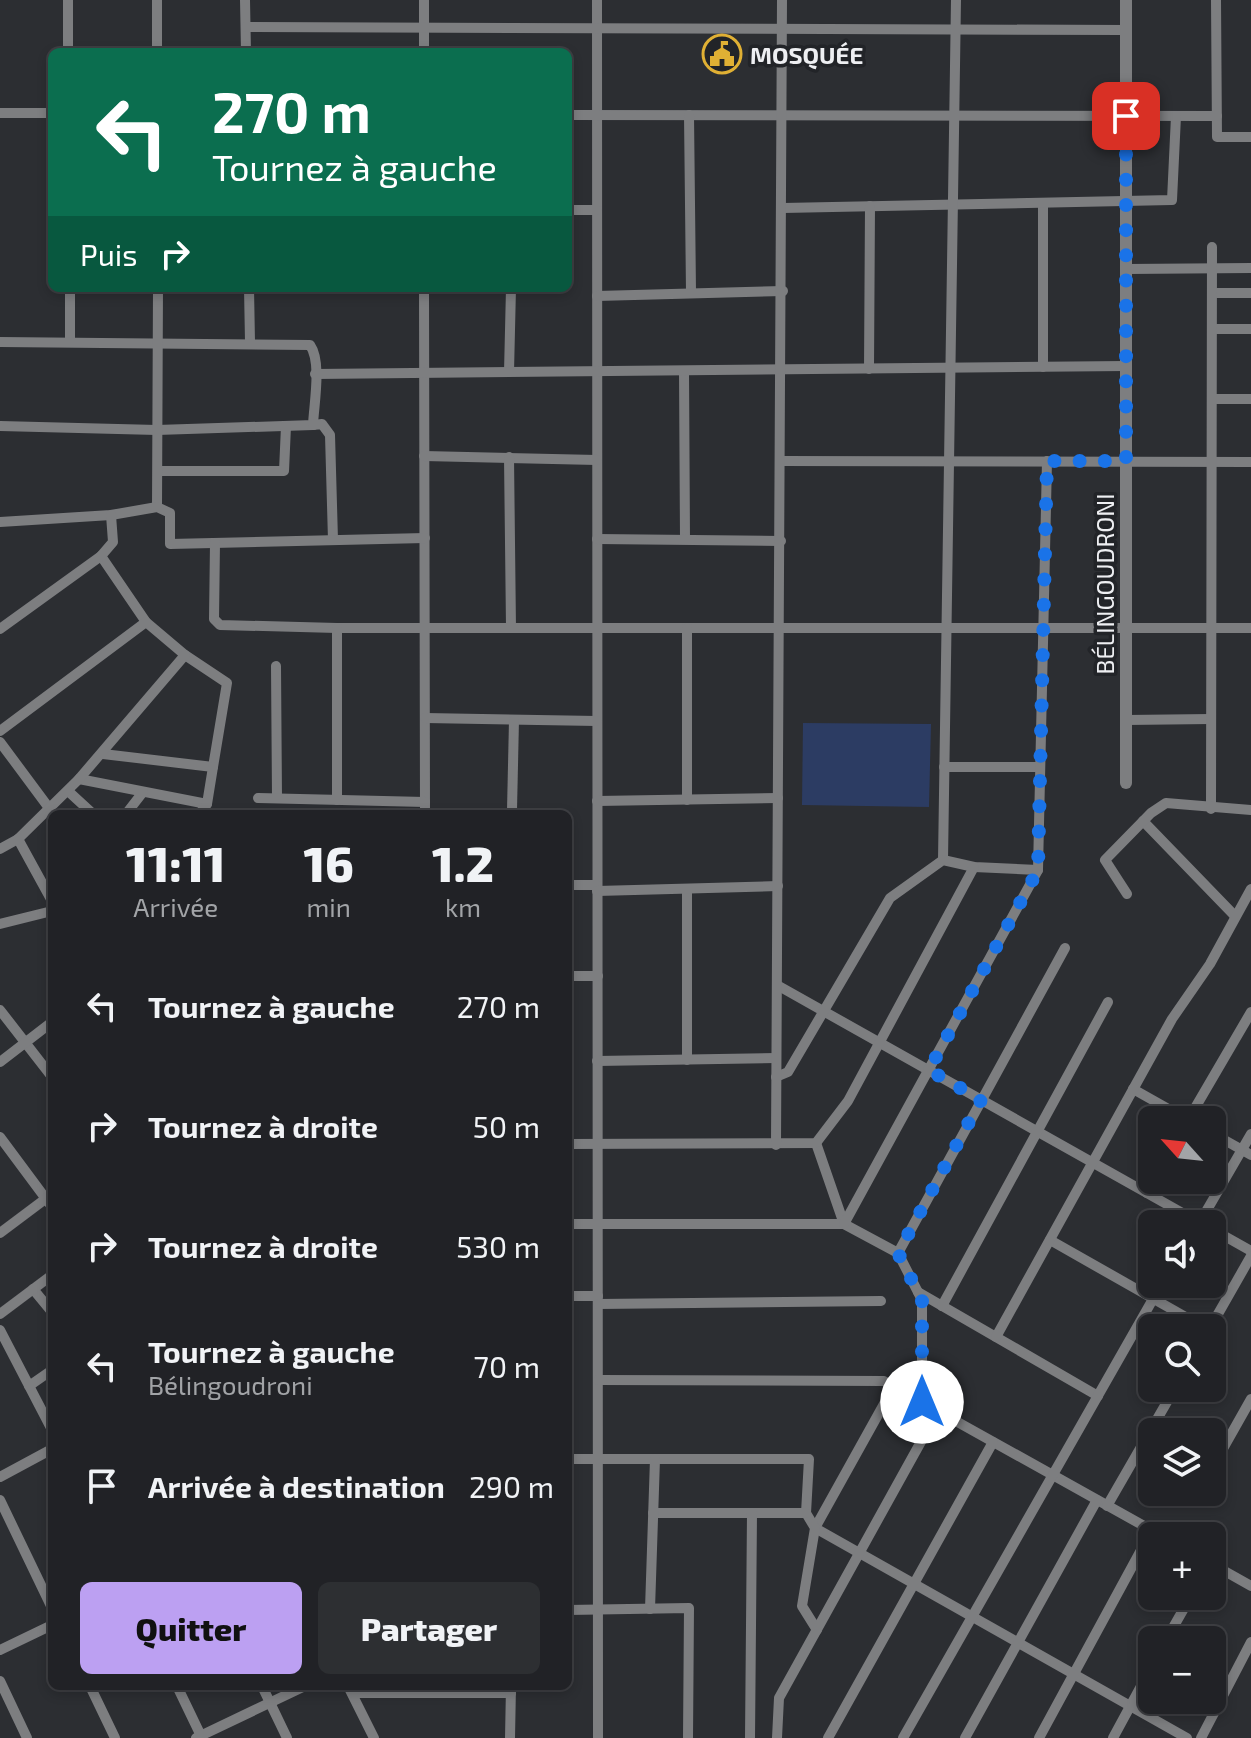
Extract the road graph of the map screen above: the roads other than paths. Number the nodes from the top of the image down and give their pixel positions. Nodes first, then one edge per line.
1 (68, 0) edge
2 (157, 0) edge
3 (245, 0) edge
4 (424, 0) edge
5 (597, 0) edge
6 (782, 0) edge
7 (956, 0) edge
8 (1126, 0) edge
9 (1216, 0) edge
10 (246, 27) junction
11 (424, 27) junction
12 (597, 28) junction
13 (785, 30) junction
14 (956, 30) junction
15 (1126, 30) junction
16 (68, 48) edge
17 (157, 48) edge
18 (246, 48) edge
19 (424, 48) edge
20 (0, 113) edge
21 (48, 113) edge
22 (572, 115) edge
23 (597, 115) junction
24 (689, 115) junction
25 (784, 115) junction
26 (954, 115) junction
27 (1126, 116) junction
28 (1176, 116) junction
29 (1217, 116) junction
30 (1251, 137) edge
31 (1126, 201) junction
32 (1043, 203) junction
33 (953, 204) junction
34 (870, 206) junction
35 (783, 208) junction
36 (572, 210) edge
37 (597, 210) junction
38 (1212, 247) dead end
39 (1212, 268) junction
40 (1251, 268) edge
41 (1126, 269) junction
42 (783, 291) junction
43 (70, 292) edge
44 (158, 292) edge
45 (249, 292) edge
46 (424, 292) edge
47 (511, 292) edge
48 (691, 292) junction
49 (1212, 293) junction
50 (1251, 293) edge
51 (597, 296) junction
52 (1212, 329) junction
53 (1251, 329) edge
54 (0, 342) edge
55 (70, 342) junction
56 (158, 342) junction
57 (250, 342) junction
58 (1126, 366) junction
59 (1043, 367) junction
60 (950, 368) junction
61 (869, 369) junction
62 (782, 370) junction
63 (597, 371) junction
64 (684, 371) junction
65 (509, 372) junction
66 (424, 373) junction
67 (315, 374) junction
68 (1212, 399) junction
69 (1251, 399) edge
70 (313, 425) junction
71 (0, 426) edge
72 (286, 426) junction
73 (157, 430) junction
74 (424, 456) junction
75 (509, 457) junction
76 (597, 460) junction
77 (781, 461) junction
78 (949, 461) junction
79 (1047, 461) junction
80 (1126, 461) junction
81 (1212, 462) junction
82 (1251, 462) edge
83 (159, 471) junction
84 (157, 507) junction
85 (111, 515) junction
86 (0, 522) edge
87 (425, 538) junction
88 (597, 539) junction
89 (685, 539) junction
90 (333, 540) junction
91 (781, 541) junction
92 (215, 543) junction
93 (101, 556) junction
94 (146, 622) junction
95 (1211, 627) junction
96 (337, 628) junction
97 (425, 628) junction
98 (511, 628) junction
99 (597, 628) junction
100 (687, 628) junction
101 (780, 628) junction
102 (946, 628) junction
103 (1044, 628) junction
104 (1126, 628) junction
105 (1251, 628) edge
106 (0, 629) edge
107 (185, 655) junction
108 (276, 666) dead end
109 (425, 718) junction
110 (1211, 719) junction
111 (514, 720) junction
112 (1126, 720) junction
113 (597, 721) junction
114 (0, 731) edge
115 (0, 742) edge
116 (103, 754) junction
117 (213, 767) junction
118 (944, 767) junction
119 (1040, 767) junction
120 (79, 779) junction
121 (1126, 783) dead end
122 (68, 791) junction
123 (143, 792) junction
124 (258, 798) dead end
125 (277, 798) junction
126 (778, 798) junction
127 (312, 799) junction
128 (337, 800) junction
129 (687, 800) junction
130 (597, 801) junction
131 (425, 802) junction
132 (207, 804) junction
133 (49, 808) junction
134 (1211, 809) junction
135 (89, 810) edge
136 (129, 810) edge
137 (202, 810) edge
138 (312, 810) edge
139 (425, 810) edge
140 (512, 810) dead end
141 (1251, 810) edge
142 (1143, 821) junction
143 (18, 839) junction
144 (0, 849) edge
145 (943, 860) junction
146 (974, 867) junction
147 (1038, 870) junction
148 (572, 885) edge
149 (778, 886) junction
150 (597, 888) junction
151 (687, 889) junction
152 (1251, 889) edge
153 (48, 894) edge
154 (1127, 894) dead end
155 (48, 912) edge
156 (1234, 915) junction
157 (0, 924) edge
158 (1065, 948) dead end
159 (572, 976) edge
160 (598, 976) junction
161 (777, 985) junction
162 (1108, 1002) dead end
163 (0, 1010) edge
164 (823, 1011) junction
165 (1251, 1012) edge
166 (48, 1025) edge
167 (26, 1042) junction
168 (880, 1043) junction
169 (776, 1058) junction
170 (687, 1060) junction
171 (597, 1061) junction
172 (0, 1062) edge
173 (929, 1070) junction
174 (48, 1072) edge
175 (776, 1077) junction
176 (1133, 1089) junction
177 (981, 1100) junction
178 (1039, 1132) junction
179 (1251, 1134) edge
180 (0, 1137) edge
181 (1226, 1141) edge
182 (816, 1143) junction
183 (572, 1144) edge
184 (598, 1144) junction
185 (776, 1145) junction
186 (1246, 1152) edge
187 (1093, 1162) junction
188 (1138, 1188) edge
189 (1149, 1194) edge
190 (48, 1197) edge
191 (48, 1201) edge
192 (1178, 1210) edge
193 (1209, 1210) edge
194 (572, 1224) edge
195 (598, 1224) junction
196 (844, 1224) junction
197 (0, 1233) edge
198 (1226, 1238) edge
199 (1050, 1240) junction
200 (898, 1253) junction
201 (1251, 1254) edge
202 (48, 1278) edge
203 (33, 1289) junction
204 (918, 1292) junction
205 (572, 1297) edge
206 (1153, 1299) junction
207 (598, 1300) junction
208 (881, 1301) dead end
209 (942, 1306) junction
210 (48, 1307) edge
211 (0, 1314) edge
212 (1181, 1314) edge
213 (1215, 1314) edge
214 (0, 1330) edge
215 (996, 1337) junction
216 (48, 1373) edge
217 (598, 1380) junction
218 (29, 1386) junction
219 (894, 1386) junction
220 (1098, 1396) junction
221 (1251, 1399) edge
222 (922, 1402) junction
223 (938, 1411) junction
224 (48, 1422) edge
225 (993, 1442) junction
226 (1226, 1443) edge
227 (1138, 1449) edge
228 (48, 1451) edge
229 (572, 1459) edge
230 (598, 1459) junction
231 (655, 1459) junction
232 (1053, 1475) junction
233 (0, 1477) edge
234 (0, 1500) edge
235 (1102, 1503) junction
236 (653, 1513) junction
237 (752, 1513) junction
238 (806, 1513) junction
239 (1138, 1523) edge
240 (815, 1528) junction
241 (859, 1553) junction
242 (1138, 1565) edge
243 (1226, 1572) edge
244 (914, 1584) junction
245 (1251, 1586) edge
246 (48, 1600) edge
247 (650, 1609) junction
248 (572, 1610) edge
249 (598, 1610) junction
250 (972, 1616) junction
251 (48, 1627) edge
252 (817, 1630) junction
253 (1251, 1642) edge
254 (1018, 1643) junction
255 (0, 1650) edge
256 (1074, 1674) junction
257 (0, 1681) edge
258 (92, 1690) edge
259 (179, 1690) edge
260 (264, 1690) edge
261 (297, 1690) edge
262 (350, 1690) edge
263 (511, 1690) edge
264 (1138, 1691) edge
265 (10, 1702) junction
266 (270, 1703) junction
267 (1130, 1706) junction
268 (0, 1710) edge
269 (200, 1737) edge
270 (27, 1738) edge
271 (115, 1738) edge
272 (287, 1738) edge
273 (374, 1738) edge
274 (510, 1738) edge
275 (598, 1738) edge
276 (688, 1738) edge
277 (750, 1738) edge
278 (777, 1738) edge
279 (828, 1738) edge
280 (903, 1738) edge
281 (965, 1738) edge
282 (1039, 1738) edge
283 (1113, 1738) edge
284 (1187, 1738) edge
285 (1201, 1738) edge

1 - 16 street
2 - 17 street
3 - 10 street
4 - 11 street
5 - 12 street
6 - 13 street
7 - 14 street
8 - 15 street, BÉLINGOUDRONI
9 - 29 street
10 - 11 street
10 - 18 street
11 - 12 street
11 - 19 street
12 - 13 street
12 - 23 street
13 - 14 street
13 - 25 street
14 - 15 street
14 - 26 street
15 - 27 street, BÉLINGOUDRONI
20 - 21 street
22 - 23 street
23 - 24 street
23 - 37 street
24 - 25 street
24 - 48 street
25 - 26 street
25 - 35 street
26 - 27 street
26 - 33 street
27 - 28 street
27 - 31 street, BÉLINGOUDRONI
28 - 29 street
28 - 31 street
29 - 30 street
31 - 32 street
31 - 41 street, BÉLINGOUDRONI
32 - 33 street
32 - 59 street
33 - 34 street
33 - 60 street
34 - 35 street
34 - 61 street
35 - 42 street
36 - 37 street
37 - 51 street
38 - 39 street
39 - 40 street
39 - 41 street
39 - 49 street
41 - 58 street, BÉLINGOUDRONI
42 - 48 street
42 - 62 street
43 - 55 street
44 - 56 street
45 - 57 street
46 - 66 street
47 - 65 street
48 - 51 street
49 - 50 street
49 - 52 street
51 - 63 street
52 - 53 street
52 - 68 street
54 - 55 street
55 - 56 street
56 - 57 street
56 - 73 street
57 - 67 street
58 - 59 street
58 - 80 street, BÉLINGOUDRONI
59 - 60 street
60 - 61 street
60 - 78 street
61 - 62 street
62 - 64 street
62 - 77 street
63 - 64 street
63 - 65 street
63 - 76 street
64 - 89 street
65 - 66 street
66 - 67 street
66 - 74 street
67 - 70 street
68 - 69 street
68 - 81 street
70 - 72 street
70 - 90 street
71 - 73 street
72 - 73 street
72 - 83 street
73 - 83 street
74 - 75 street
74 - 87 street
75 - 76 street
75 - 98 street
76 - 88 street
77 - 78 street
77 - 91 street
78 - 79 street
78 - 102 street
79 - 80 street
79 - 103 street
80 - 81 street
80 - 104 street, BÉLINGOUDRONI
81 - 82 street
81 - 95 street
83 - 84 street
84 - 85 street
84 - 92 street
85 - 86 street
85 - 93 street
87 - 90 street
87 - 97 street
88 - 89 street
88 - 99 street
89 - 91 street
90 - 92 street
91 - 101 street
92 - 96 street
93 - 94 street
93 - 106 street
94 - 107 street
94 - 114 street
95 - 104 street
95 - 105 street
95 - 110 street
96 - 97 street
96 - 128 street
97 - 98 street
97 - 109 street
98 - 99 street
99 - 100 street
99 - 113 street
100 - 101 street
100 - 129 street
101 - 102 street
101 - 126 street
102 - 103 street
102 - 118 street
103 - 104 street
103 - 119 street
104 - 112 street, BÉLINGOUDRONI
107 - 116 street
107 - 117 street
108 - 125 street
109 - 111 street
109 - 131 street
110 - 112 street
110 - 134 street
111 - 113 street
111 - 140 street
112 - 121 street, BÉLINGOUDRONI
113 - 130 street
115 - 133 street
116 - 117 street
116 - 120 street
117 - 132 street
118 - 119 street
118 - 145 street
119 - 147 street
120 - 122 street
120 - 123 street
122 - 133 street
122 - 135 street
123 - 132 street
123 - 136 street
124 - 125 street
125 - 127 street
126 - 129 street
126 - 149 street
127 - 128 street
127 - 138 street
128 - 131 street
129 - 130 street
130 - 150 street
131 - 139 street
132 - 137 street
133 - 143 street
134 - 141 street
134 - 142 street
142 - 154 street
142 - 156 street
143 - 144 street
143 - 153 street
145 - 146 street
145 - 164 street
146 - 147 street
146 - 168 street
147 - 173 street
148 - 150 street
149 - 151 street
149 - 161 street
150 - 151 street
150 - 160 street
151 - 170 street
152 - 156 street
155 - 157 street
156 - 176 street
158 - 177 street
159 - 160 street
160 - 171 street
161 - 164 street
161 - 169 street
162 - 178 street
163 - 167 street
164 - 168 street
164 - 175 street
165 - 176 street
166 - 167 street
167 - 172 street
167 - 174 street
168 - 173 street
168 - 182 street
169 - 170 street
169 - 175 street
170 - 171 street
171 - 184 street
173 - 177 street
173 - 196 street
175 - 185 street
176 - 187 street
177 - 178 street
177 - 200 street
178 - 187 street
178 - 209 street
179 - 186 street
180 - 190 street
181 - 186 street
182 - 185 street
182 - 196 street
183 - 184 street
184 - 185 street
184 - 195 street
186 - 193 street
187 - 188 street
187 - 199 street
189 - 192 street
191 - 197 street
194 - 195 street
195 - 196 street
195 - 207 street
196 - 200 street
198 - 201 street
199 - 206 street
199 - 215 street
200 - 204 street
201 - 213 street
202 - 203 street
203 - 210 street
203 - 211 street
204 - 209 street
204 - 222 street
205 - 207 street
206 - 212 street
206 - 220 street
207 - 208 street
207 - 217 street
209 - 215 street
214 - 218 street
215 - 220 street
216 - 218 street
217 - 219 street
217 - 230 street
218 - 224 street
219 - 222 street
219 - 240 street
220 - 232 street
221 - 226 street
222 - 223 street
223 - 225 street
223 - 241 street
225 - 232 street
225 - 244 street
227 - 235 street
228 - 233 street
229 - 230 street
230 - 231 street
230 - 249 street
231 - 236 street
231 - 238 street
232 - 235 street
232 - 250 street
234 - 246 street
235 - 239 street
235 - 254 street
236 - 237 street
236 - 247 street
237 - 238 street
237 - 277 street
238 - 240 street
240 - 241 street
240 - 252 street
241 - 244 street
241 - 252 street
242 - 256 street
243 - 245 street
244 - 250 street
244 - 279 street
247 - 249 street
247 - 276 street
248 - 249 street
249 - 275 street
250 - 254 street
250 - 280 street
251 - 255 street
252 - 278 street
253 - 285 street
254 - 256 street
254 - 281 street
256 - 267 street
256 - 282 street
257 - 265 street
258 - 271 street
259 - 269 street
260 - 266 street
261 - 266 street
262 - 273 street
263 - 274 street
264 - 267 street
265 - 268 street
265 - 270 street
266 - 269 street
266 - 272 street
267 - 283 street
267 - 284 street

